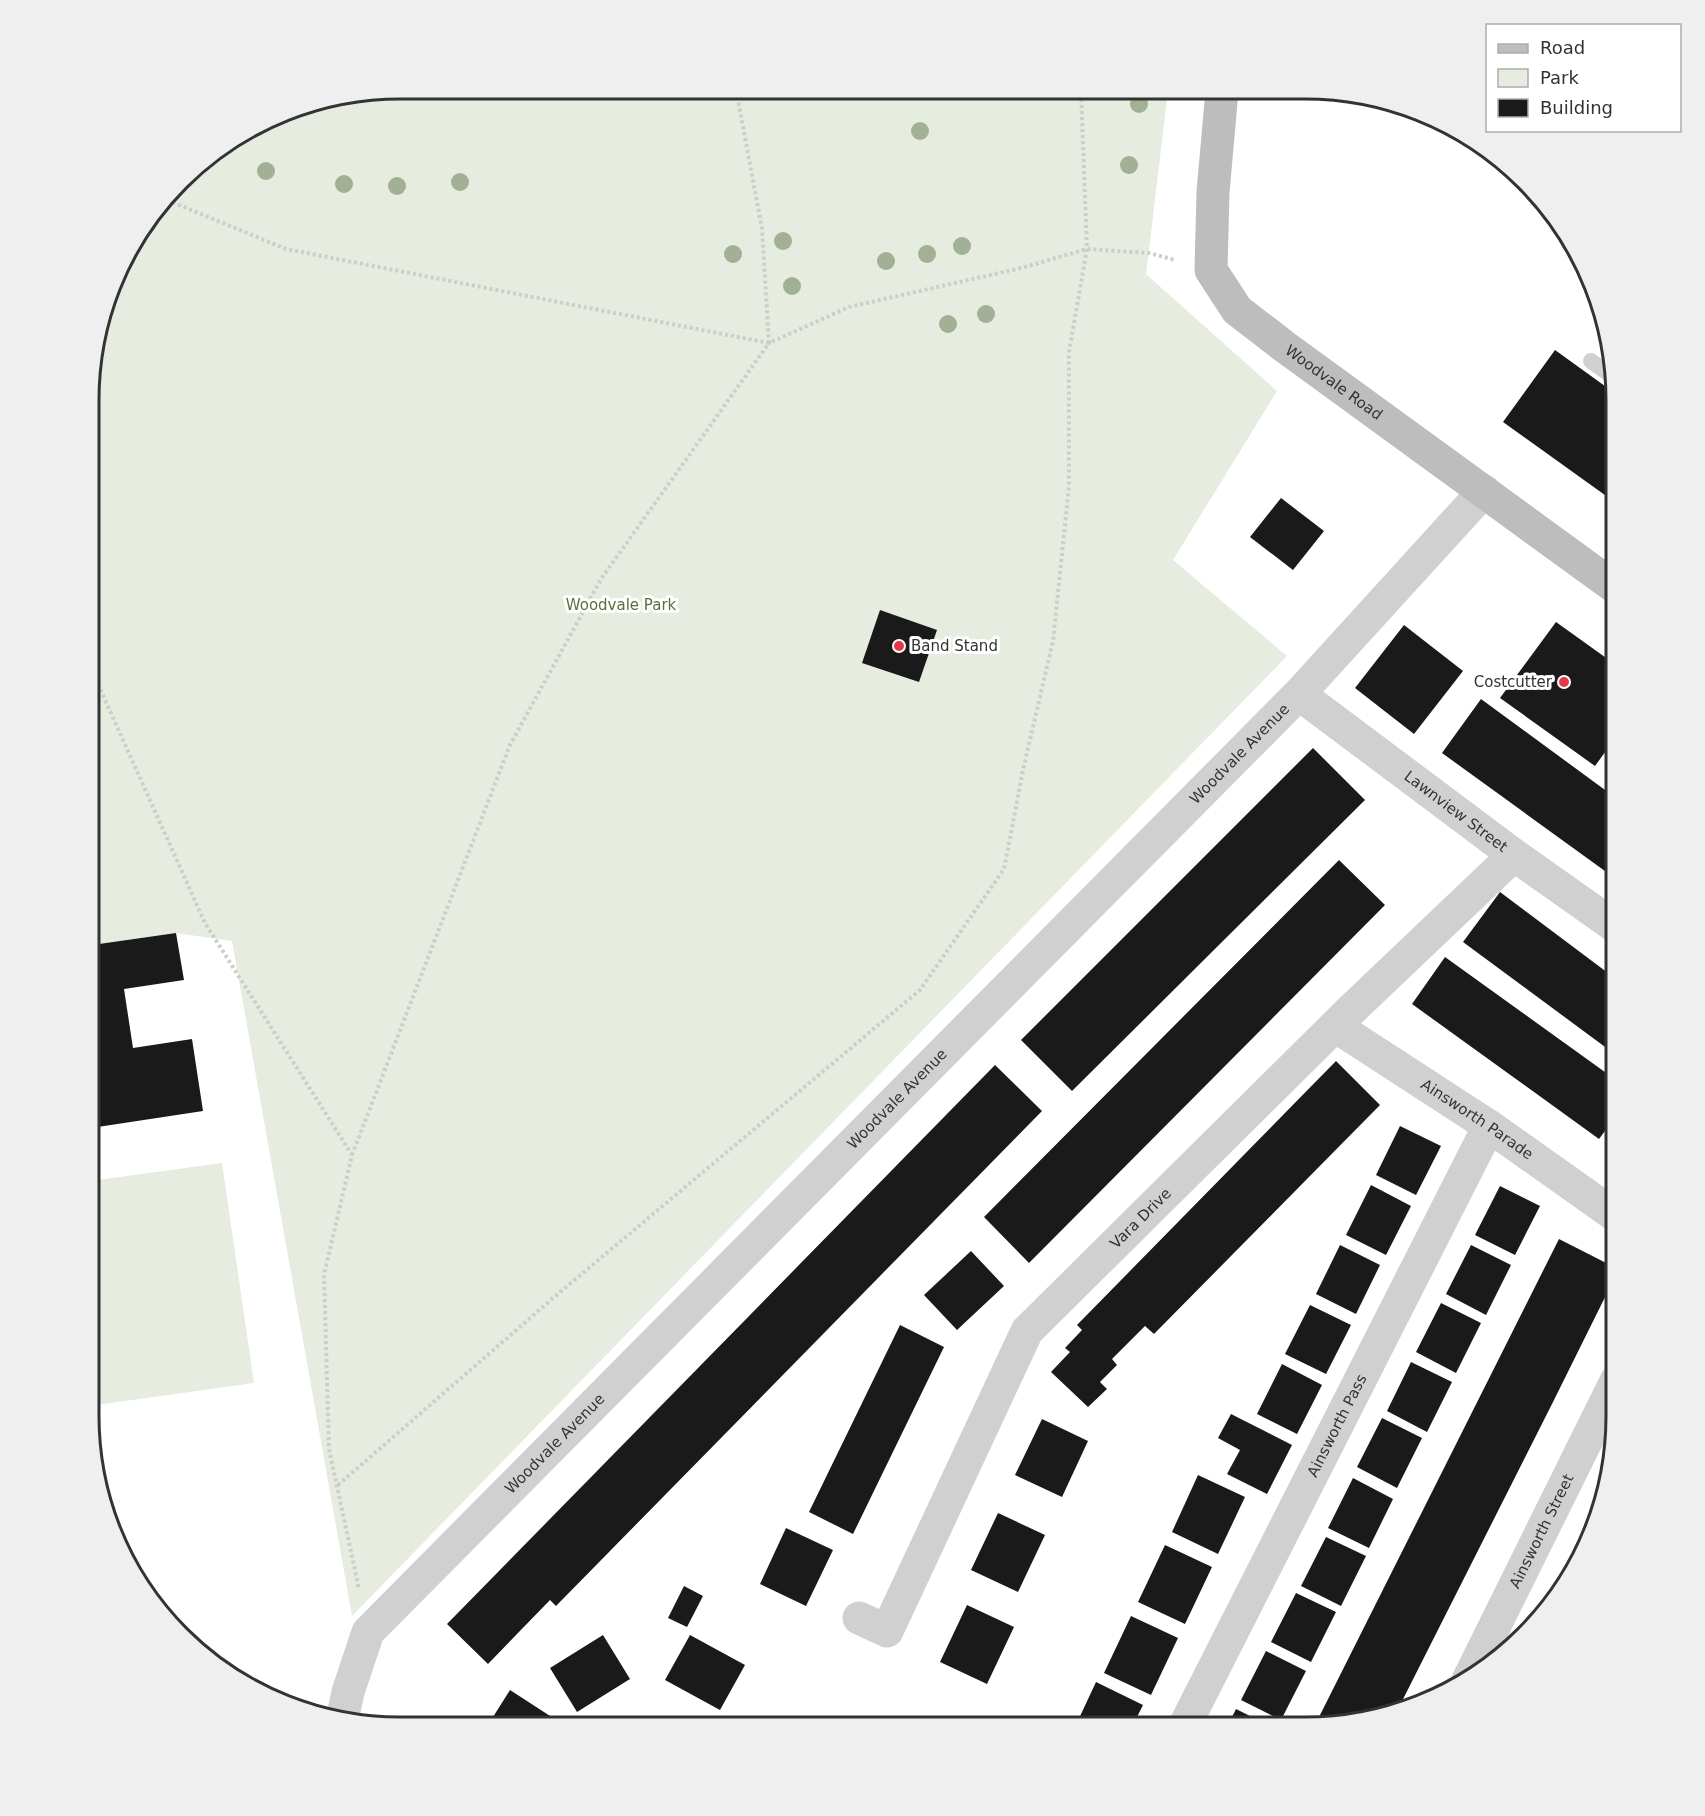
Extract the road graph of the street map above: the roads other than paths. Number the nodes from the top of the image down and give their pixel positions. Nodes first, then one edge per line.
1 (1220, 99) edge
2 (1591, 361) dead end
3 (1604, 370) edge
4 (1484, 491) junction
5 (1606, 581) edge
6 (1299, 694) junction
7 (1514, 855) junction
8 (1606, 920) edge
9 (1335, 1026) junction
10 (1489, 1126) junction
11 (1606, 1209) edge
12 (1606, 1401) edge
13 (859, 1618) dead end
14 (1476, 1663) edge
15 (344, 1711) edge
16 (1189, 1717) edge

1 - 4 main road, Woodvale Road
2 - 3 lane
4 - 5 main road, Woodvale Road
4 - 6 street, Woodvale Avenue
6 - 7 street, Lawnview Street
6 - 15 street, Woodvale Avenue
7 - 8 street, Lawnview Street
7 - 9 street, Vara Drive
9 - 10 street, Ainsworth Parade
9 - 13 street, Vara Drive
10 - 11 street, Ainsworth Parade
10 - 16 street, Ainsworth Pass
12 - 14 street, Ainsworth Street

